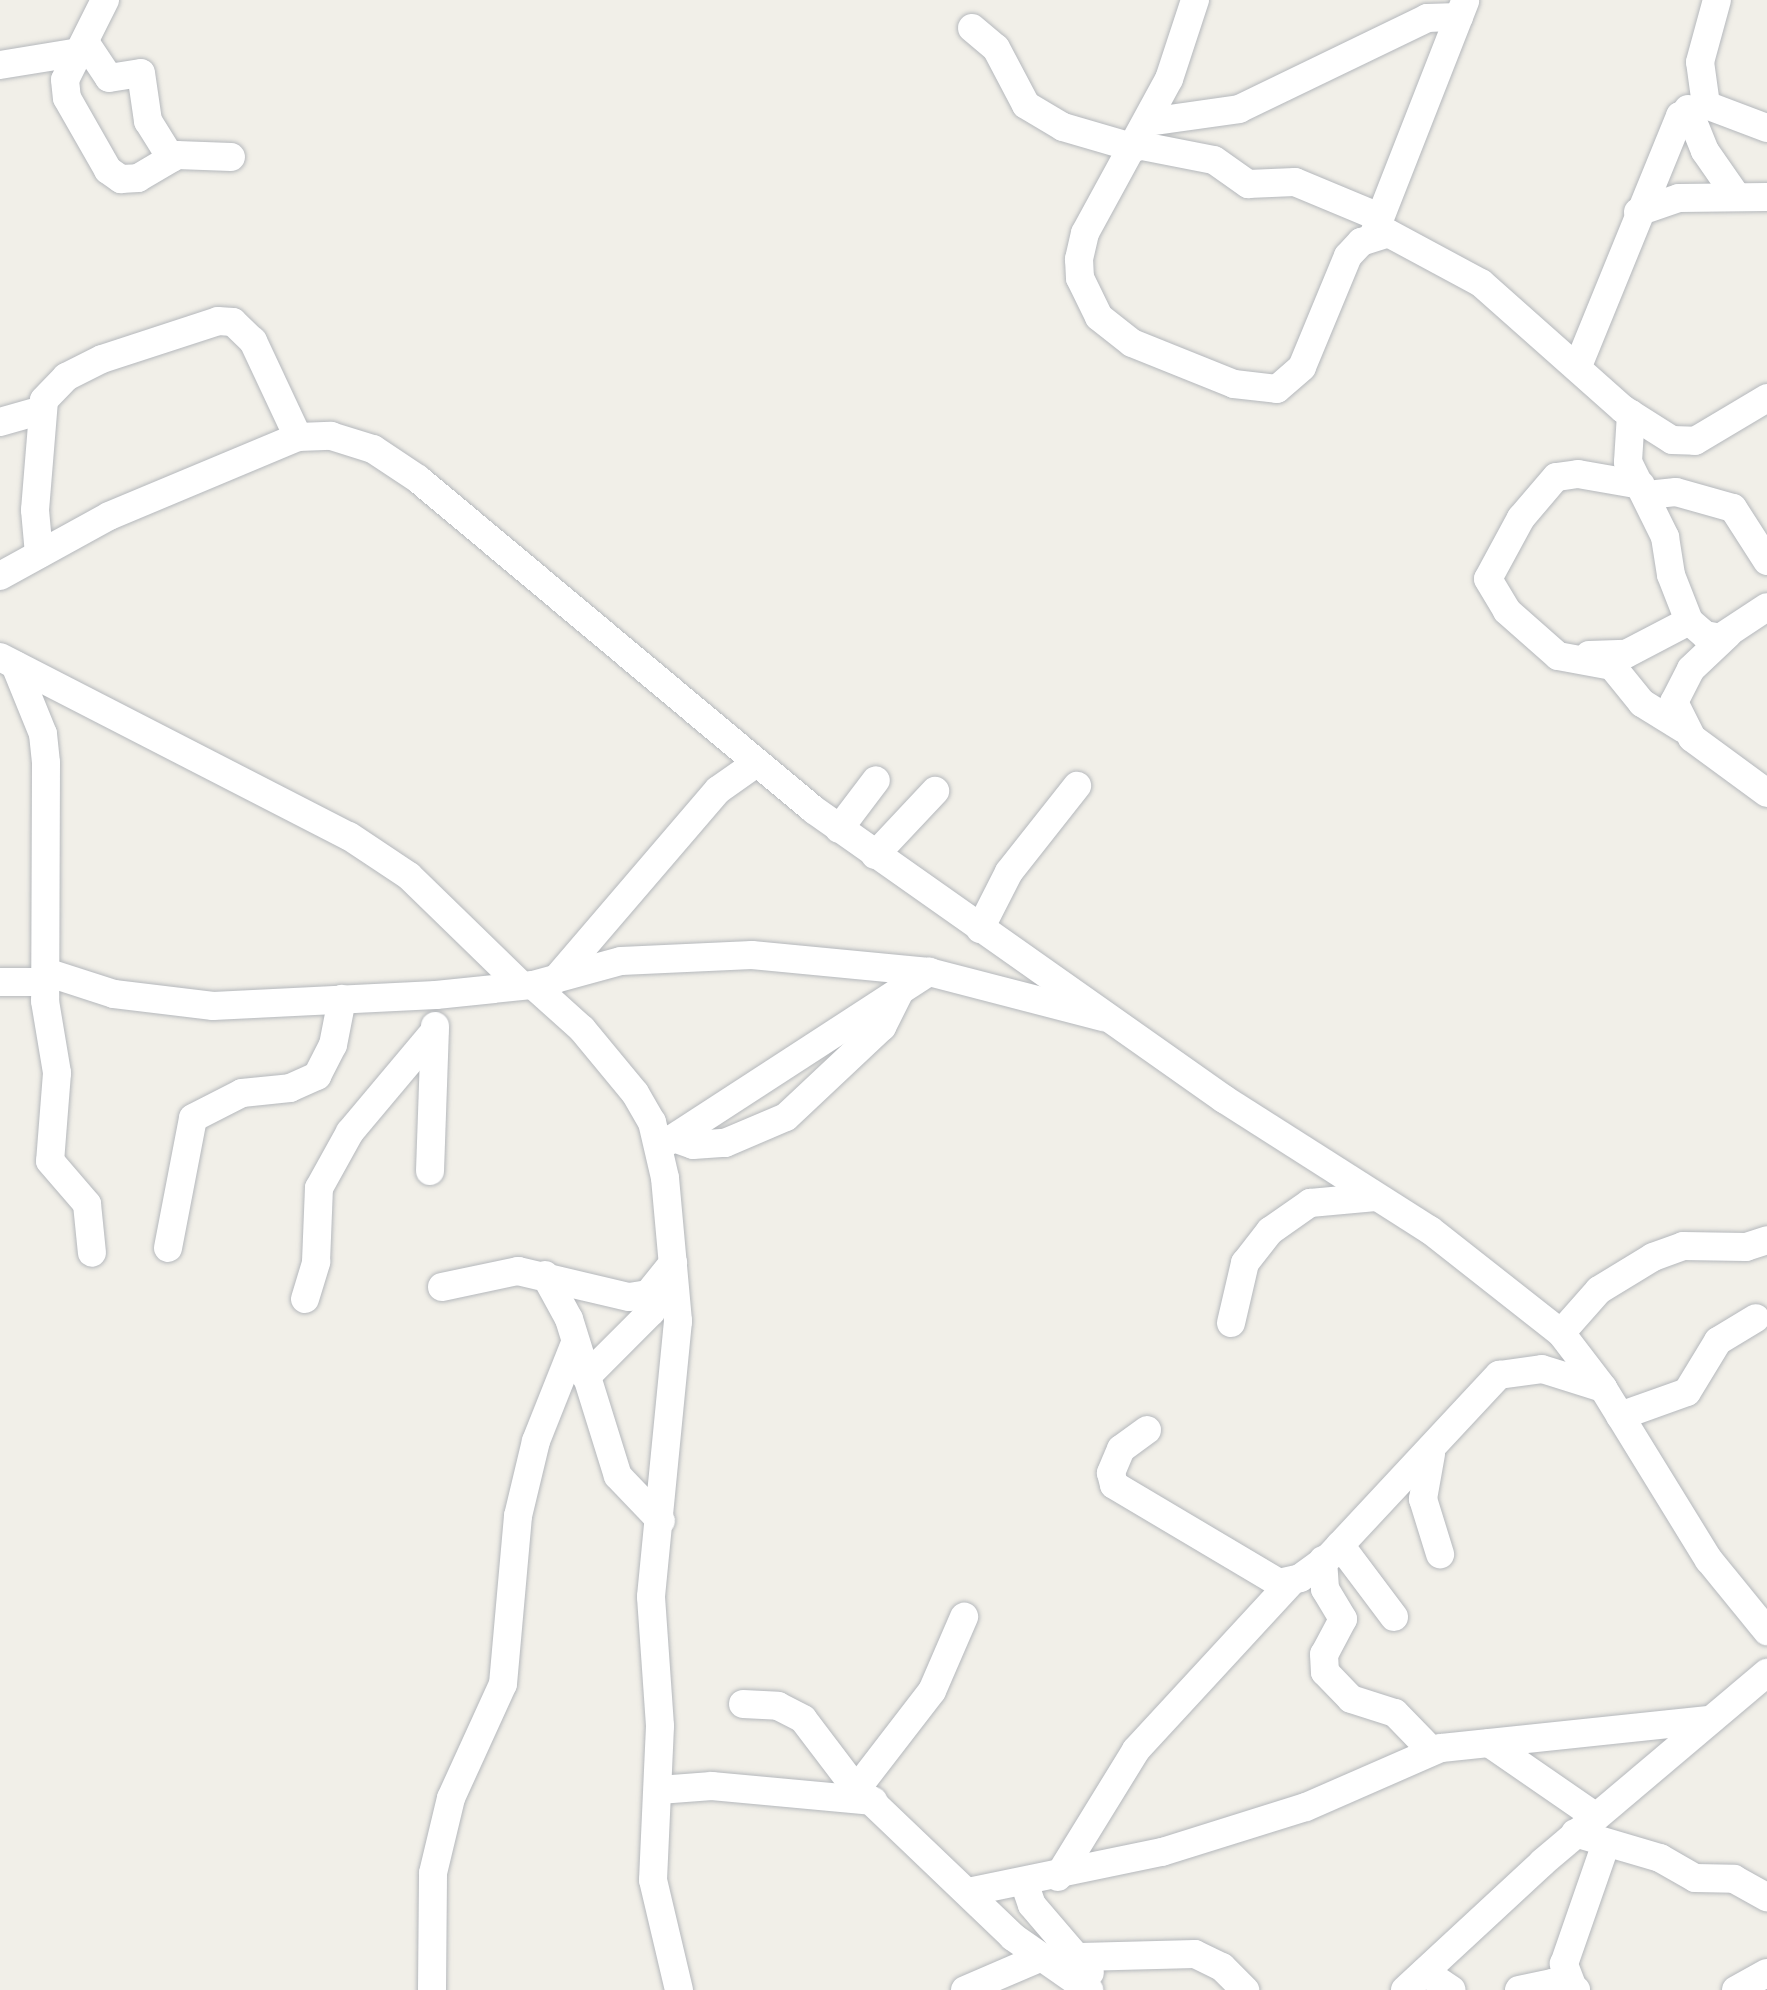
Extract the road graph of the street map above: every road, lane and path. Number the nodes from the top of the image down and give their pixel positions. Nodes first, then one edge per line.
1 (105, 0) edge
2 (1195, 0) edge
3 (1716, 0) edge
4 (1463, 8) edge
5 (972, 28) dead end
6 (82, 47) junction
7 (0, 65) edge
8 (1697, 107) junction
9 (1767, 128) edge
10 (1140, 138) junction
11 (231, 157) dead end
12 (171, 158) junction
13 (1735, 194) junction
14 (1767, 196) edge
15 (1638, 212) junction
16 (1376, 226) junction
17 (1578, 366) junction
18 (1767, 398) edge
19 (42, 410) junction
20 (1631, 414) junction
21 (0, 422) edge
22 (298, 437) junction
23 (1644, 490) junction
24 (39, 554) junction
25 (1767, 561) edge
26 (0, 576) edge
27 (1767, 607) edge
28 (1690, 620) junction
29 (1728, 634) junction
30 (8, 661) edge
31 (1574, 662) junction
32 (1684, 729) junction
33 (756, 764) junction
34 (876, 780) dead end
35 (1076, 786) dead end
36 (936, 791) dead end
37 (1767, 794) edge
38 (839, 829) junction
39 (874, 855) junction
40 (980, 929) junction
41 (929, 972) junction
42 (46, 977) junction
43 (0, 982) edge
44 (537, 983) junction
45 (902, 987) junction
46 (458, 992) junction
47 (342, 999) junction
48 (1109, 1018) junction
49 (434, 1032) junction
50 (668, 1142) junction
51 (430, 1171) dead end
52 (1376, 1197) junction
53 (1767, 1240) edge
54 (168, 1248) dead end
55 (92, 1253) dead end
56 (666, 1273) junction
57 (545, 1276) junction
58 (442, 1287) dead end
59 (304, 1299) dead end
60 (1756, 1318) dead end
61 (1232, 1324) dead end
62 (1561, 1332) junction
63 (576, 1344) junction
64 (586, 1377) junction
65 (1603, 1388) junction
66 (1620, 1416) junction
67 (1147, 1430) dead end
68 (1431, 1452) junction
69 (661, 1521) junction
70 (1331, 1553) junction
71 (1440, 1554) dead end
72 (1291, 1582) junction
73 (964, 1617) dead end
74 (1394, 1617) dead end
75 (1767, 1631) edge
76 (1767, 1672) edge
77 (743, 1704) dead end
78 (1707, 1720) junction
79 (1489, 1743) junction
80 (1432, 1751) junction
81 (659, 1790) junction
82 (865, 1794) junction
83 (1585, 1825) junction
84 (1605, 1846) junction
85 (1058, 1877) junction
86 (1024, 1882) junction
87 (973, 1891) junction
88 (1767, 1896) edge
89 (1014, 1937) junction
90 (1042, 1957) junction
91 (1080, 1957) junction
92 (1767, 1973) edge
93 (1415, 1981) edge
94 (976, 1985) edge
95 (1575, 1989) edge
96 (432, 1990) edge
97 (679, 1990) edge
98 (1089, 1990) edge
99 (1100, 1990) edge
100 (1244, 1990) edge
101 (1452, 1990) edge
102 (1520, 1990) edge
103 (1736, 1990) edge

1 - 6 street
2 - 10 street
3 - 8 street
4 - 10 street
4 - 16 street
5 - 10 street
6 - 7 street
6 - 12 street
6 - 12 street
8 - 9 street
8 - 13 street
8 - 15 street
10 - 16 street
10 - 16 street
11 - 12 street
13 - 14 street
13 - 15 street
15 - 17 street
16 - 17 street
17 - 20 street
18 - 20 street
19 - 21 street
19 - 22 street
19 - 24 street
20 - 23 street
22 - 24 street
22 - 33 street
23 - 25 street
23 - 28 street
23 - 31 street
24 - 26 street
27 - 29 street
28 - 29 street
28 - 31 street
29 - 32 street
30 - 42 street
30 - 44 street
31 - 32 street
32 - 37 street
33 - 38 street
33 - 44 street
34 - 38 street
35 - 40 street
36 - 39 street
38 - 39 street
39 - 40 street
40 - 48 street
41 - 44 street
41 - 45 street
41 - 48 street
42 - 43 street
42 - 47 street
42 - 55 street
44 - 46 street
44 - 50 street
45 - 50 street
45 - 50 street
46 - 47 street
46 - 49 street
47 - 54 street
48 - 52 street
49 - 51 street
49 - 59 street
50 - 56 street
52 - 61 street
52 - 62 street
53 - 62 street
56 - 57 street
56 - 64 street
56 - 69 street
57 - 58 street
57 - 63 street
60 - 66 street
62 - 65 street
63 - 64 street
63 - 96 street
64 - 69 street
65 - 66 street
65 - 68 street
66 - 75 street
67 - 72 street
68 - 70 street
68 - 71 street
69 - 81 street
70 - 72 street
70 - 74 street
70 - 80 street
72 - 85 street
73 - 82 street
76 - 78 street
77 - 82 street
78 - 79 street
78 - 83 street
79 - 80 street
79 - 83 street
80 - 85 street
81 - 82 street
81 - 97 street
82 - 87 street
83 - 84 street
83 - 93 street
84 - 88 street
84 - 95 street
85 - 86 street
86 - 87 street
86 - 91 street
87 - 89 street
89 - 90 street
89 - 94 street
90 - 94 street
90 - 98 street
91 - 99 street
91 - 100 street
92 - 103 street
93 - 101 street
95 - 102 street

